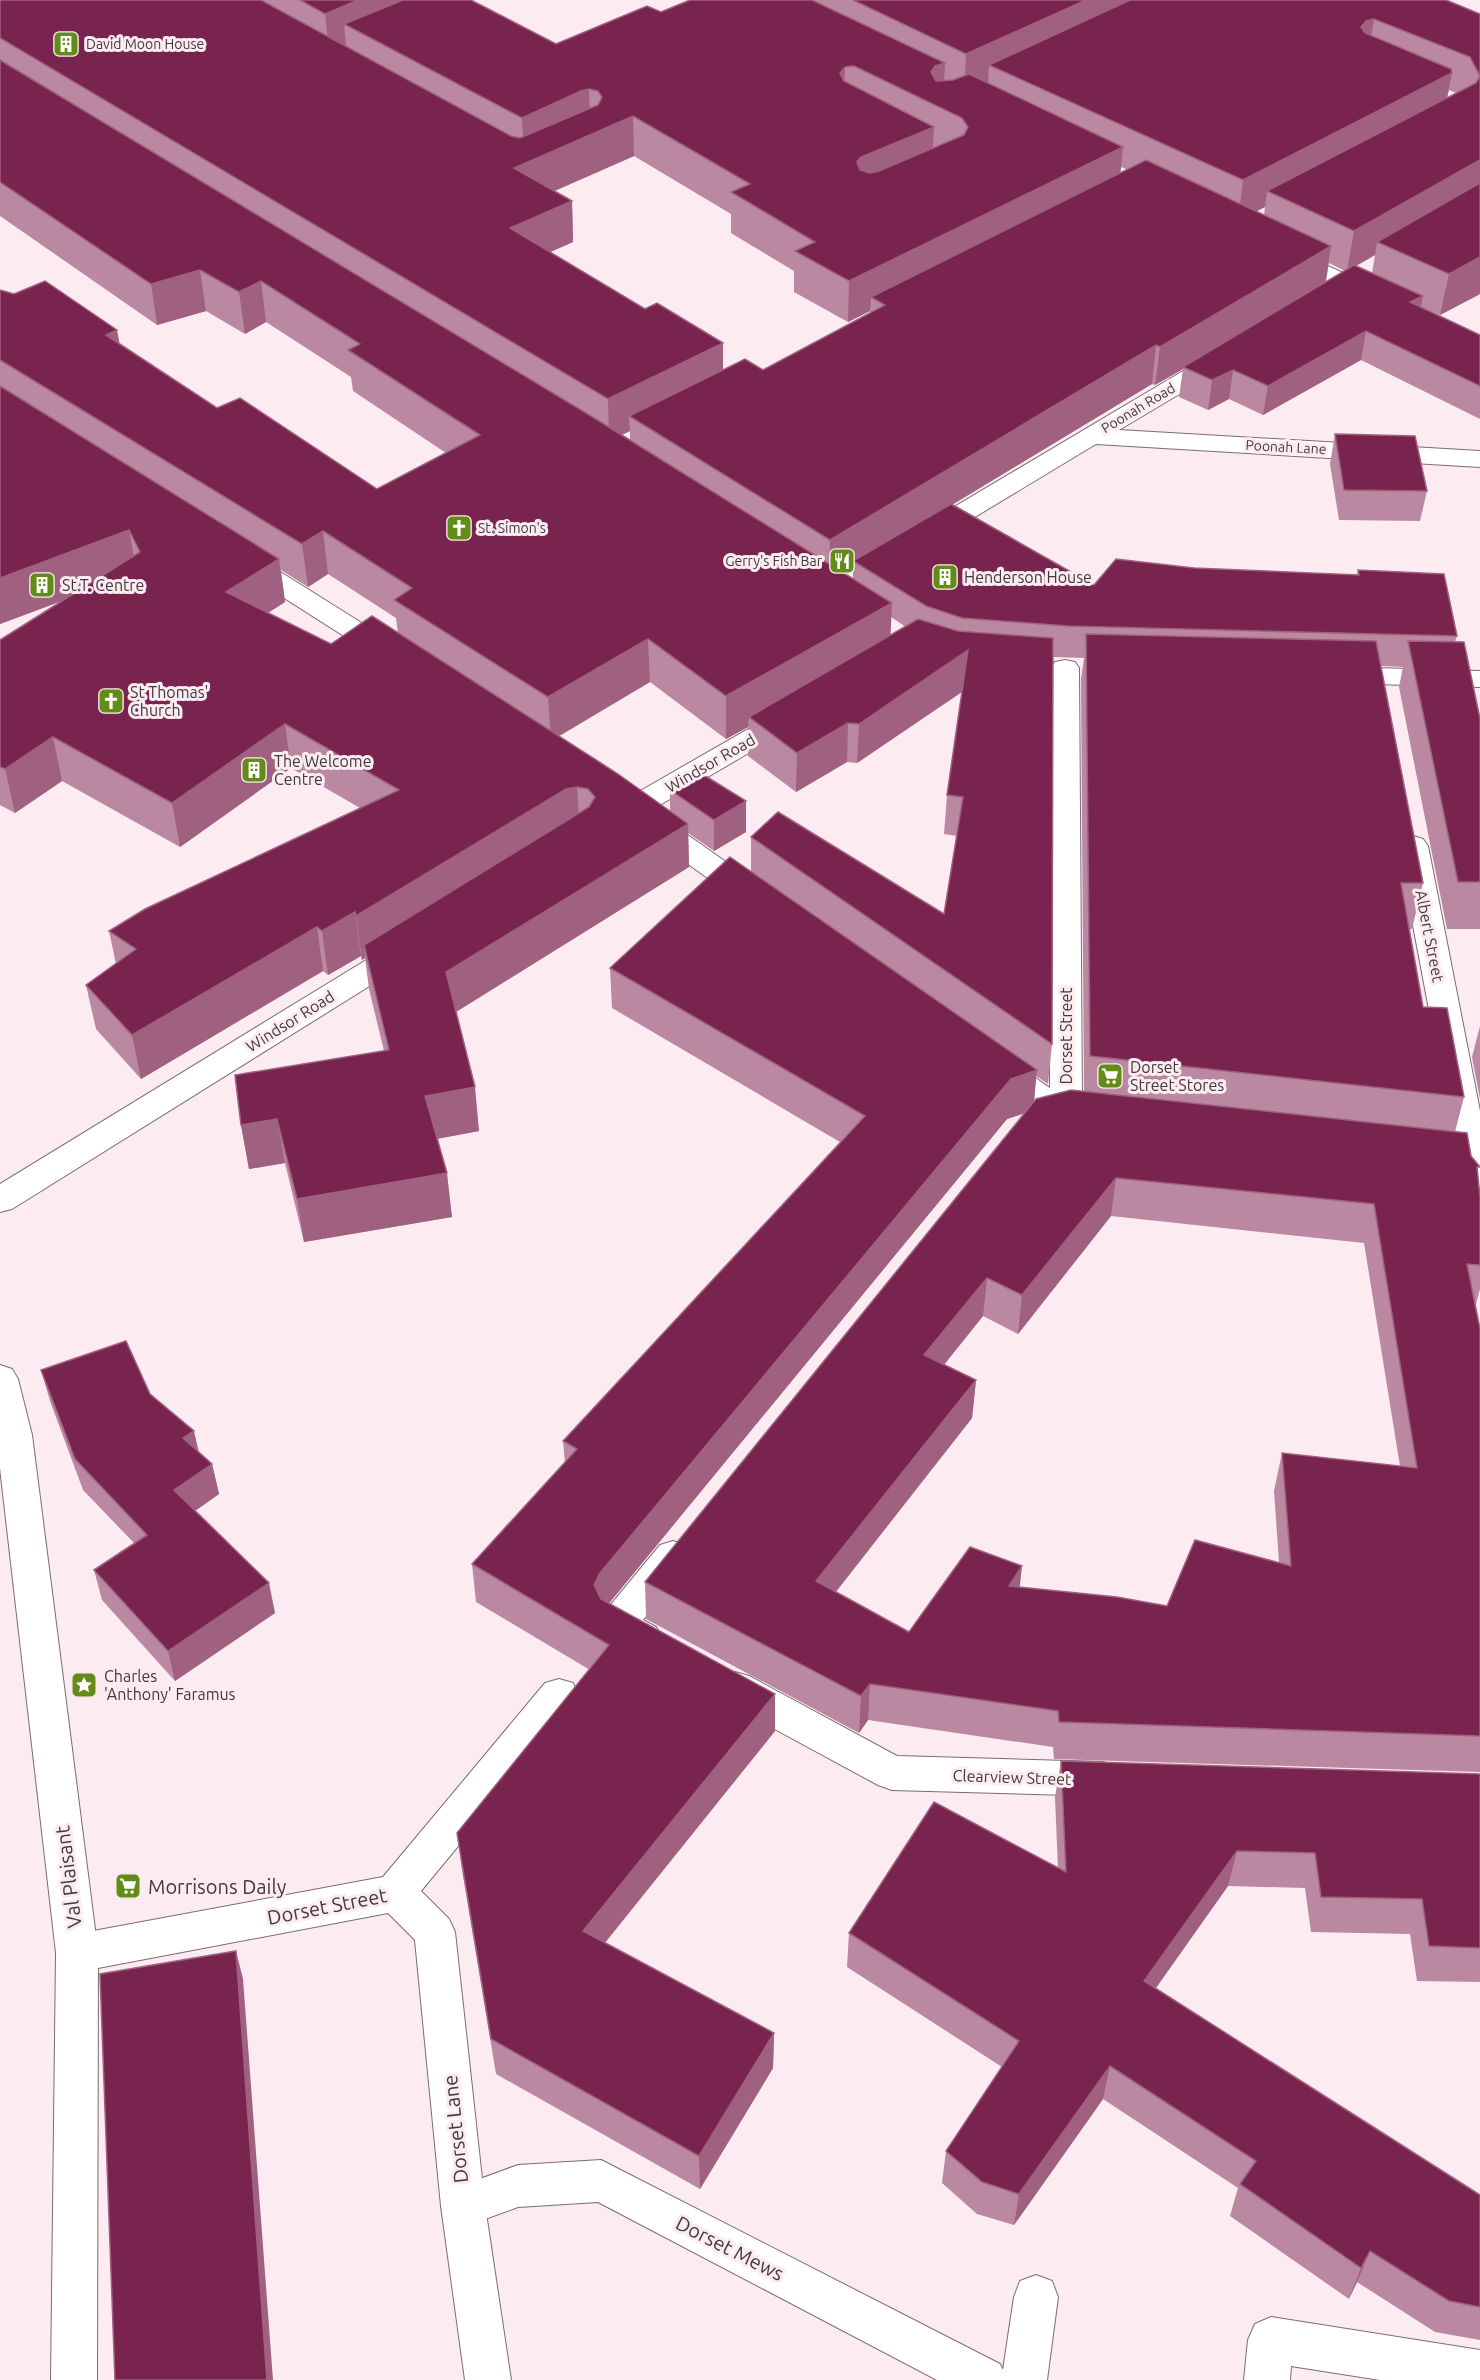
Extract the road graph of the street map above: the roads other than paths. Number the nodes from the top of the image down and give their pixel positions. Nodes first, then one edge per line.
1 (1269, 246) edge
2 (1358, 277) junction
3 (1328, 295) edge
4 (1399, 307) edge
5 (1235, 350) edge
6 (1092, 436) junction
7 (1480, 459) edge
8 (910, 544) edge
9 (229, 552) edge
10 (412, 667) edge
11 (1065, 668) dead end
12 (1310, 675) edge
13 (1480, 679) edge
14 (813, 704) edge
15 (1407, 815) edge
16 (774, 910) edge
17 (430, 934) edge
18 (971, 1051) edge
19 (1066, 1114) junction
20 (1113, 1119) edge
21 (1020, 1128) edge
22 (1403, 1152) edge
23 (1476, 1161) edge
24 (1480, 1194) edge
25 (0, 1200) edge
26 (0, 1379) edge
27 (692, 1532) edge
28 (559, 1695) dead end
29 (1139, 1780) edge
30 (395, 1893) junction
31 (77, 1953) junction
32 (463, 2206) junction
33 (1036, 2297) dead end
34 (1480, 2373) edge
35 (74, 2380) edge
36 (488, 2380) edge
37 (984, 2380) edge
38 (1024, 2380) edge
39 (1267, 2380) edge

1 - 2 street
2 - 3 street
2 - 4 street
5 - 6 street, Poonah Road
6 - 7 street, Poonah Lane
6 - 8 street, Poonah Road
9 - 10 street
11 - 19 street, Dorset Street
12 - 13 street
14 - 16 street, Windsor Road
15 - 23 street, Albert Street
17 - 25 street, Windsor Road
18 - 19 street
19 - 20 street
19 - 21 street
22 - 23 street
23 - 24 street, Albert Street
26 - 31 street, Val Plaisant
27 - 29 street, Clearview Street
28 - 30 street, Dorset Street
30 - 31 street, Dorset Street
30 - 32 street, Dorset Lane
31 - 35 street, Val Plaisant
32 - 36 street, Dorset Lane
32 - 37 street, Dorset Mews
33 - 38 street
34 - 39 street

